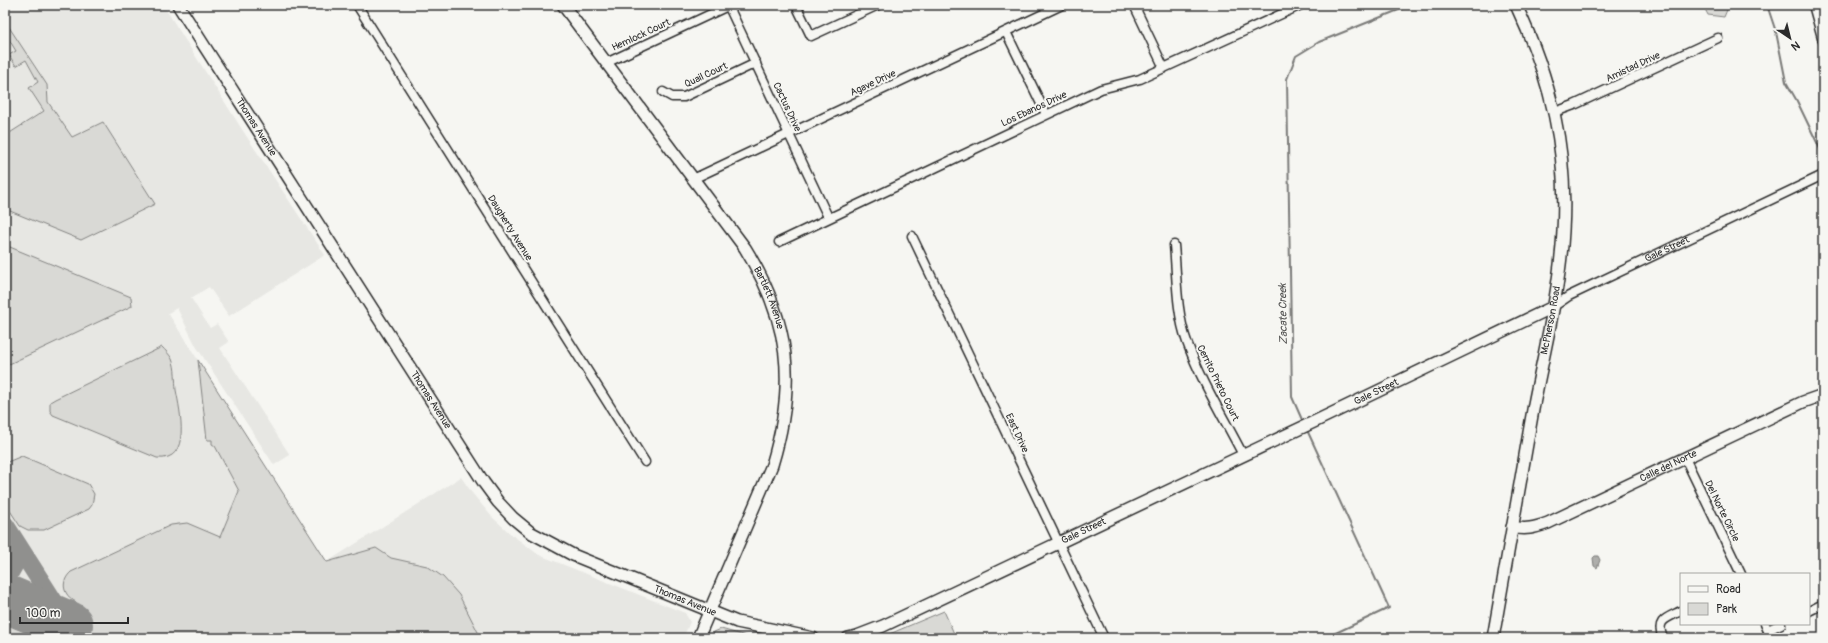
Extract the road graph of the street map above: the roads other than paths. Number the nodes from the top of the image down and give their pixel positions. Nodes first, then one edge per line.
1 (178, 5) edge
2 (357, 5) edge
3 (563, 5) edge
4 (728, 5) edge
5 (796, 5) edge
6 (878, 5) edge
7 (1062, 5) edge
8 (1134, 5) edge
9 (1301, 5) edge
10 (1516, 5) edge
11 (1813, 5) edge
12 (1006, 32) junction
13 (1823, 37) edge
14 (1718, 38) dead end
15 (606, 63) junction
16 (756, 63) junction
17 (1164, 68) junction
18 (663, 92) dead end
19 (1554, 112) junction
20 (1046, 114) junction
21 (788, 134) junction
22 (1823, 175) edge
23 (693, 179) junction
24 (828, 217) junction
25 (912, 236) dead end
26 (779, 242) dead end
27 (1174, 245) dead end
28 (1553, 307) junction
29 (1823, 395) edge
30 (1243, 455) junction
31 (1685, 458) junction
32 (645, 462) dead end
33 (1512, 527) junction
34 (1058, 542) junction
35 (1741, 573) edge
36 (1823, 604) edge
37 (709, 610) junction
38 (1810, 610) edge
39 (1680, 611) edge
40 (1779, 625) edge
41 (1768, 631) edge
42 (698, 638) edge
43 (813, 638) edge
44 (848, 638) edge
45 (1104, 638) edge
46 (1492, 638) edge
47 (1663, 638) edge

1 - 37 street, Thomas Avenue
2 - 32 street, Daugherty Avenue
3 - 15 street, Bartlett Avenue
4 - 15 street, Hemlock Court
4 - 16 street, Cactus Drive
5 - 6 street
7 - 12 street, Agave Drive
8 - 17 street
9 - 17 street, Los Ebanos Drive
10 - 19 street, McPherson Road
11 - 13 street
12 - 20 street
12 - 21 street, Agave Drive
14 - 19 street, Amistad Drive
15 - 23 street, Bartlett Avenue
16 - 18 street, Quail Court
16 - 21 street, Cactus Drive
17 - 20 street, Los Ebanos Drive
19 - 28 street, McPherson Road
20 - 24 street, Los Ebanos Drive
21 - 23 street, Agave Drive
21 - 24 street, Cactus Drive
22 - 28 street, Gale Street
23 - 37 street, Bartlett Avenue
24 - 26 street, Los Ebanos Drive
25 - 34 street, East Drive
27 - 30 street, Cerrito Prieto Court
28 - 30 street, Gale Street
28 - 33 street, McPherson Road
29 - 31 street, Calle del Norte
30 - 34 street, Gale Street
31 - 33 street, Calle del Norte
31 - 35 street, Del Norte Circle
33 - 46 street, McPherson Road
34 - 44 street, Gale Street
34 - 45 street, East Drive
36 - 38 street
37 - 42 street, Bartlett Avenue
37 - 43 street, Thomas Avenue
39 - 47 street
40 - 41 street

